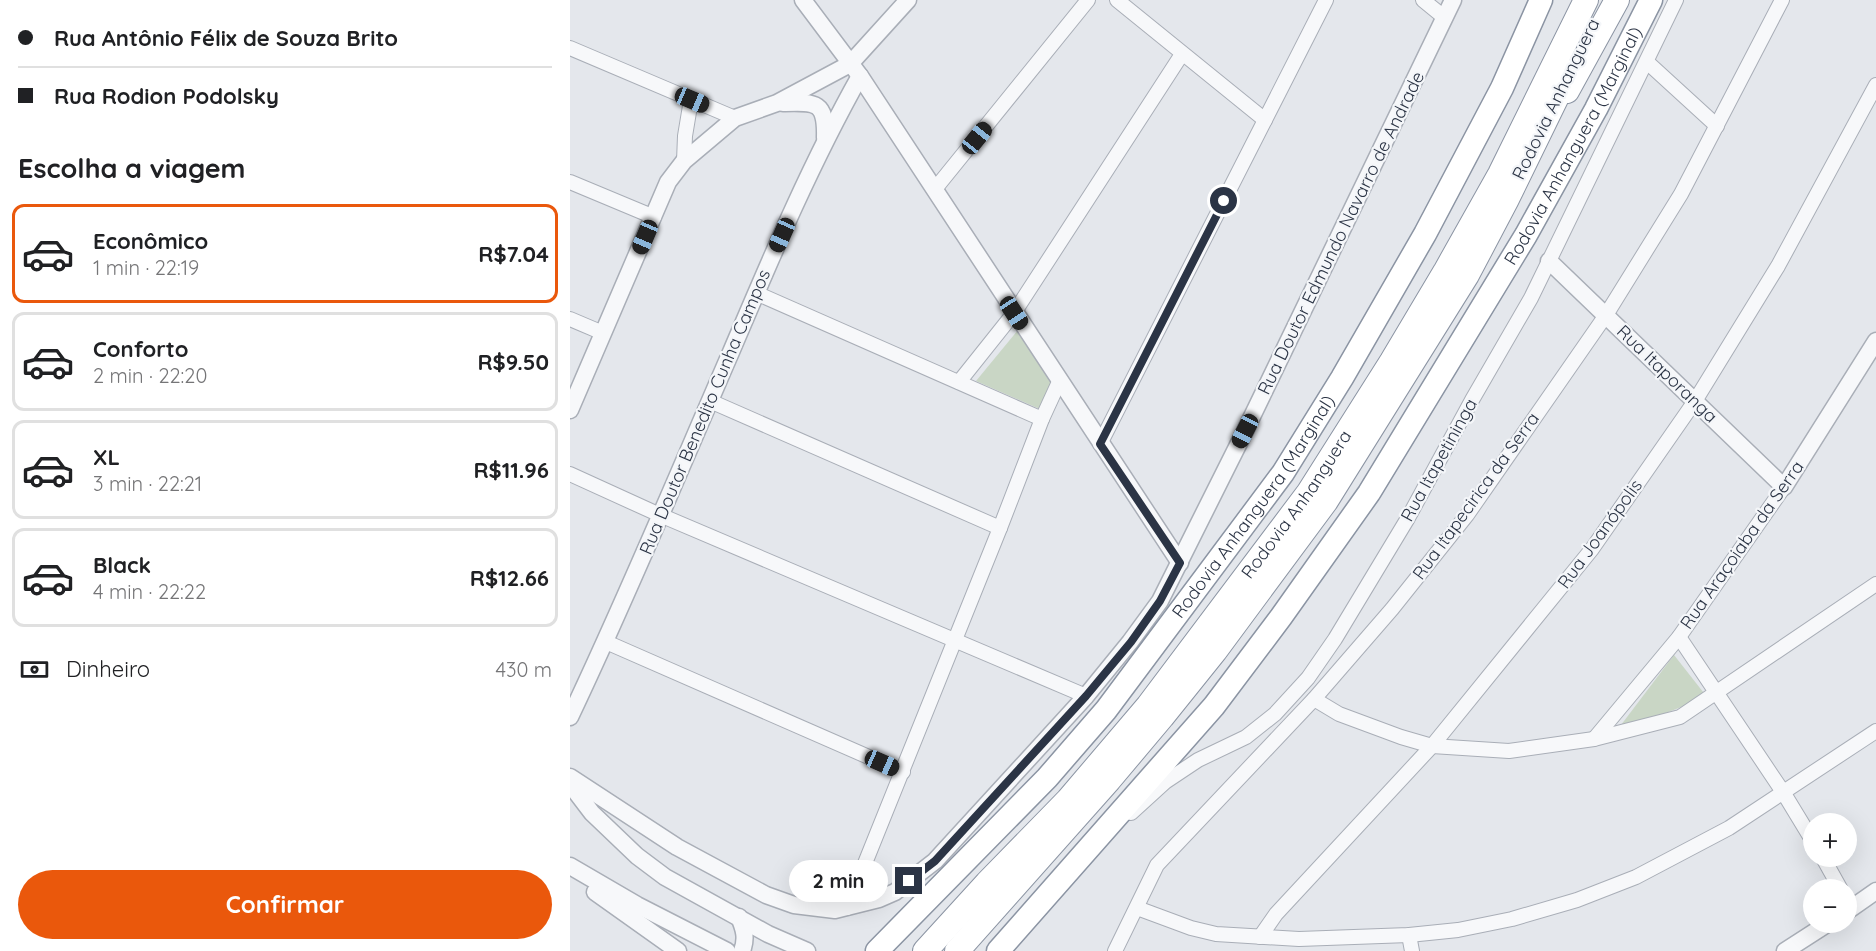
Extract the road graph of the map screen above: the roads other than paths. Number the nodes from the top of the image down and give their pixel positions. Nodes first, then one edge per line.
1 (803, 0) edge
2 (908, 0) edge
3 (1088, 0) edge
4 (1117, 0) edge
5 (1423, 0) edge
6 (1453, 0) edge
7 (1541, 0) edge
8 (1586, 0) edge
9 (1604, 0) edge
10 (1617, 0) edge
11 (1651, 0) edge
12 (1676, 0) edge
13 (1782, 0) edge
14 (1321, 2) edge
15 (1445, 18) junction
16 (570, 48) edge
17 (1182, 54) junction
18 (1647, 62) junction
19 (855, 70) junction
20 (823, 79) junction
21 (1876, 85) edge
22 (692, 100) junction
23 (777, 103) junction
24 (843, 105) junction
25 (819, 106) junction
26 (1870, 107) edge
27 (735, 118) junction
28 (1265, 120) junction
29 (1718, 126) junction
30 (825, 139) junction
31 (684, 161) junction
32 (570, 182) edge
33 (935, 189) junction
34 (1506, 201) junction
35 (654, 217) junction
36 (1549, 261) junction
37 (756, 293) junction
38 (1014, 313) junction
39 (1606, 315) junction
40 (570, 319) edge
41 (603, 333) junction
42 (1876, 341) edge
43 (959, 382) junction
44 (1059, 382) junction
45 (710, 401) junction
46 (1695, 401) junction
47 (570, 410) edge
48 (1042, 419) junction
49 (1100, 444) junction
50 (570, 474) edge
51 (1784, 487) junction
52 (660, 515) junction
53 (1000, 528) junction
54 (1180, 563) junction
55 (1876, 584) edge
56 (1679, 637) junction
57 (955, 641) junction
58 (606, 642) junction
59 (1717, 693) junction
60 (1086, 696) junction
61 (1314, 699) junction
62 (570, 717) edge
63 (1876, 731) edge
64 (1594, 739) junction
65 (1432, 746) junction
66 (903, 772) junction
67 (570, 777) edge
68 (570, 784) edge
69 (1783, 792) junction
70 (1803, 825) edge
71 (1101, 836) junction
72 (570, 867) edge
73 (987, 883) junction
74 (1876, 891) edge
75 (1857, 901) edge
76 (847, 908) junction
77 (1137, 908) junction
78 (739, 917) junction
79 (1813, 933) edge
80 (1409, 935) junction
81 (1260, 937) junction
82 (881, 948) edge
83 (678, 951) edge
84 (727, 951) edge
85 (742, 951) edge
86 (807, 951) edge
87 (913, 951) edge
88 (925, 951) edge
89 (957, 951) edge
90 (998, 951) edge
91 (1115, 951) edge
92 (1412, 951) edge
93 (1785, 951) edge

1 - 19 street
2 - 19 street
3 - 33 street
4 - 17 street
5 - 15 street
6 - 15 street, Rua Doutor Edmundo Navarro de Andrade
7 - 82 highway, Rodovia Anhanguera (Marginal)
8 - 73 highway, Rodovia Anhanguera
9 - 34 highway, Rodovia Anhanguera
10 - 34 highway
11 - 71 highway, Rodovia Anhanguera (Marginal)
12 - 18 street, Rua Itapetininga
13 - 29 street, Rua Itapecirica da Serra
14 - 28 street
15 - 54 street, Rua Doutor Edmundo Navarro de Andrade
16 - 22 street
17 - 28 street
17 - 38 street
18 - 29 street
18 - 36 street, Rua Itapetininga
19 - 20 street
19 - 24 street, Rua Doutor Benedito Cunha Campos
19 - 33 street
20 - 23 street
20 - 25 street
21 - 26 street, Rua Joanópolis
22 - 27 street
22 - 31 street
23 - 25 street
23 - 27 street
24 - 25 street
24 - 30 street, Rua Doutor Benedito Cunha Campos
25 - 30 street
26 - 46 street, Rua Joanópolis
27 - 31 street
28 - 49 street
29 - 39 street, Rua Itapecirica da Serra
30 - 37 street, Rua Doutor Benedito Cunha Campos
31 - 35 street
32 - 35 street
33 - 38 street
34 - 89 highway, Rodovia Anhanguera
35 - 41 street
36 - 39 street, Rua Itaporanga
36 - 71 street, Rua Itapetininga
37 - 43 street
37 - 45 street, Rua Doutor Benedito Cunha Campos
38 - 43 street
38 - 44 street
39 - 46 street, Rua Itaporanga
39 - 61 street, Rua Itapecirica da Serra
40 - 41 street
41 - 47 street
42 - 51 street, Rua Araçoiaba da Serra
43 - 48 street
44 - 48 street
44 - 49 street
45 - 52 street, Rua Doutor Benedito Cunha Campos
45 - 53 street
46 - 51 street, Rua Itaporanga
46 - 65 street, Rua Joanópolis
48 - 53 street
49 - 54 street
50 - 52 street
51 - 56 street, Rua Araçoiaba da Serra
52 - 57 street
52 - 58 street, Rua Doutor Benedito Cunha Campos
53 - 57 street
54 - 60 street, Rua Doutor Edmundo Navarro de Andrade
55 - 59 street
56 - 59 street
56 - 64 street, Rua Araçoiaba da Serra
57 - 60 street
57 - 66 street
58 - 62 street, Rua Doutor Benedito Cunha Campos
58 - 66 street
59 - 64 street
59 - 69 street
60 - 76 street, Rua Doutor Edmundo Navarro de Andrade
61 - 65 street
61 - 77 street, Rua Itapecirica da Serra
63 - 69 street
64 - 65 street
65 - 81 street, Rua Joanópolis
66 - 76 street
67 - 76 street, Rua Doutor Edmundo Navarro de Andrade
68 - 78 street
69 - 70 street
69 - 80 street
71 - 90 highway, Rodovia Anhanguera (Marginal)
72 - 83 street
72 - 84 street
73 - 87 highway
73 - 88 highway, Rodovia Anhanguera
74 - 75 street
77 - 81 street
77 - 91 street, Rua Itapecirica da Serra
78 - 85 street
78 - 86 street
79 - 93 street
80 - 81 street
80 - 92 street

